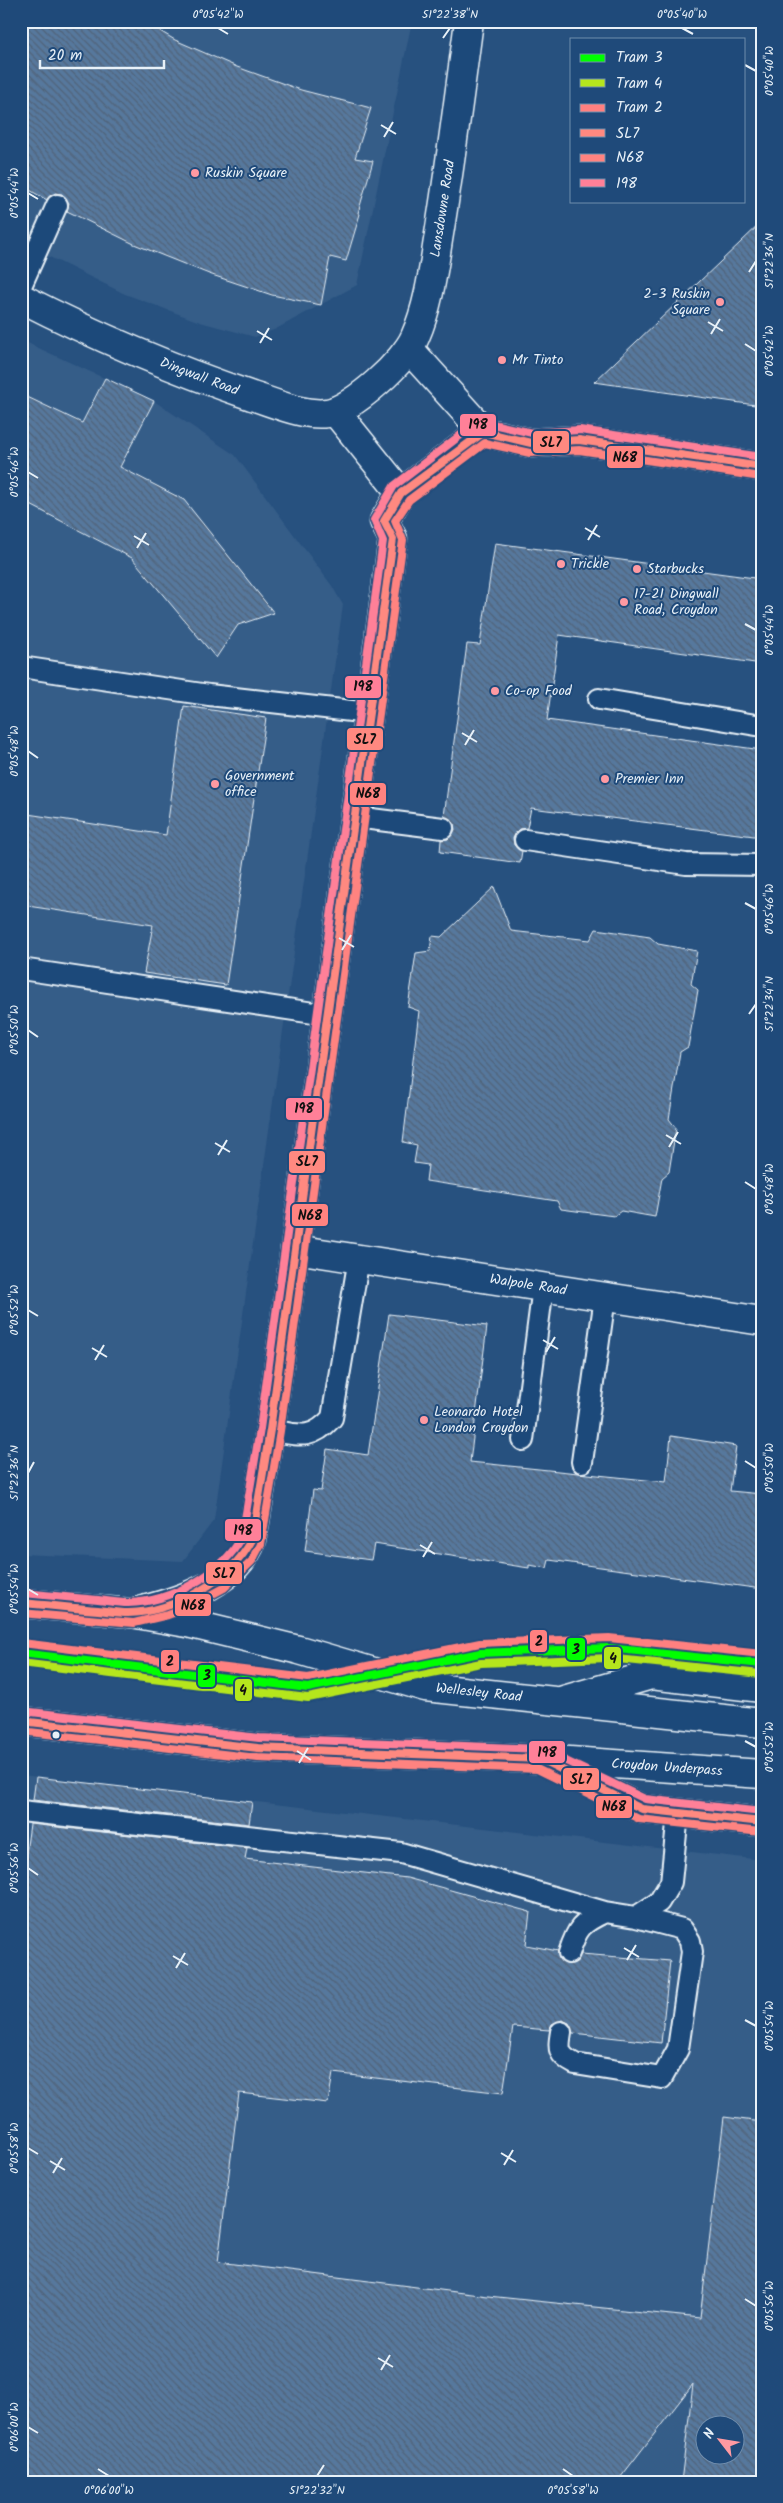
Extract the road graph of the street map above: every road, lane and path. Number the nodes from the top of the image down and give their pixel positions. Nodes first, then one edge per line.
1 (469, 21) edge
2 (57, 205) dead end
3 (21, 286) edge
4 (21, 298) edge
5 (409, 349) junction
6 (335, 411) junction
7 (484, 432) junction
8 (762, 467) edge
9 (401, 493) junction
10 (21, 667) edge
11 (599, 699) dead end
12 (369, 713) junction
13 (762, 726) edge
14 (355, 817) junction
15 (442, 828) dead end
16 (525, 840) dead end
17 (762, 864) edge
18 (21, 969) edge
19 (327, 1015) junction
20 (295, 1249) junction
21 (359, 1258) junction
22 (543, 1287) junction
23 (604, 1296) junction
24 (762, 1321) edge
25 (270, 1430) junction
26 (523, 1440) dead end
27 (582, 1462) dead end
28 (21, 1603) edge
29 (131, 1614) junction
30 (762, 1688) edge
31 (564, 1700) junction
32 (21, 1721) edge
33 (762, 1723) edge
34 (540, 1759) junction
35 (762, 1774) edge
36 (21, 1811) edge
37 (678, 1814) junction
38 (762, 1822) edge
39 (605, 1912) junction
40 (636, 1917) junction
41 (569, 1953) dead end
42 (561, 2032) dead end

1 - 5 street, Lansdowne Road
2 - 3 lane
4 - 6 street, Dingwall Road
5 - 6 street, Lansdowne Road
5 - 7 street
6 - 9 street
7 - 8 street
7 - 9 street
9 - 12 street
10 - 12 lane
11 - 13 lane
12 - 14 street
14 - 15 lane
14 - 19 street
16 - 17 lane
18 - 19 lane
19 - 20 street
20 - 21 street, Walpole Road
20 - 25 street
21 - 22 street, Walpole Road
21 - 25 lane
22 - 23 street, Walpole Road
22 - 26 lane
23 - 24 street, Walpole Road
23 - 27 lane
25 - 29 street
28 - 29 street, Wellesley Road
29 - 31 street, Wellesley Road
30 - 31 street, Wellesley Road
31 - 33 street
32 - 34 street
34 - 35 street, Croydon Underpass
34 - 37 street
36 - 39 lane
37 - 38 street
37 - 40 lane
39 - 40 lane
39 - 41 lane
40 - 42 lane

